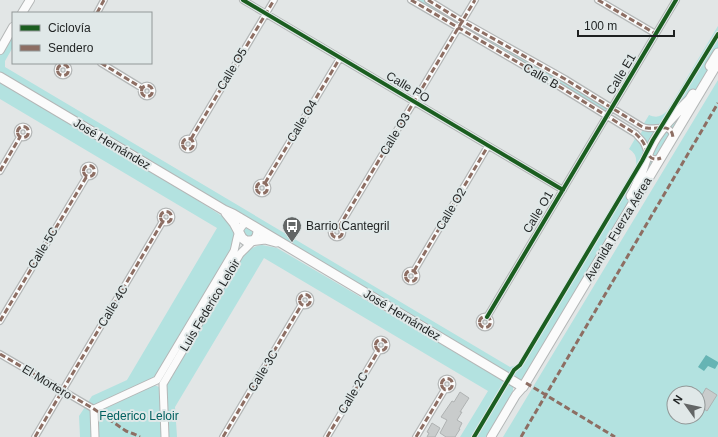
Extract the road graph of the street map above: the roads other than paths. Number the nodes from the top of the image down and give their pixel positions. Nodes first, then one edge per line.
1 (104, 0) edge
2 (243, 0) edge
3 (274, 0) edge
4 (410, 0) edge
5 (428, 0) edge
6 (475, 0) edge
7 (598, 0) edge
8 (676, 0) edge
9 (27, 1) edge
10 (22, 12) edge
11 (98, 12) edge
12 (265, 14) junction
13 (462, 21) junction
14 (458, 28) junction
15 (12, 30) edge
16 (656, 34) junction
17 (0, 50) edge
18 (718, 53) edge
19 (340, 58) junction
20 (718, 62) edge
21 (103, 64) edge
22 (0, 77) edge
23 (142, 88) dead end
24 (414, 102) junction
25 (612, 108) junction
26 (607, 117) junction
27 (664, 127) junction
28 (20, 137) dead end
29 (673, 138) junction
30 (190, 139) dead end
31 (488, 146) junction
32 (648, 154) junction
33 (661, 158) junction
34 (0, 171) edge
35 (87, 176) dead end
36 (265, 183) dead end
37 (563, 190) junction
38 (224, 210) junction
39 (163, 222) dead end
40 (247, 222) junction
41 (339, 227) dead end
42 (257, 228) junction
43 (238, 233) junction
44 (254, 240) junction
45 (282, 243) junction
46 (414, 271) dead end
47 (302, 304) dead end
48 (487, 317) dead end
49 (0, 321) edge
50 (379, 350) dead end
51 (0, 354) edge
52 (160, 382) junction
53 (521, 385) junction
54 (445, 389) dead end
55 (62, 391) junction
56 (94, 409) junction
57 (34, 437) edge
58 (95, 437) edge
59 (165, 437) edge
60 (223, 437) edge
61 (327, 437) edge
62 (416, 437) edge
63 (491, 437) edge

1 - 11 street
2 - 12 street, Calle PO
3 - 12 street, Calle O5
4 - 14 street, Calle B
5 - 13 street, Calle B
6 - 13 street, Calle O3
7 - 16 street
8 - 16 street, Calle E1
9 - 10 main road
12 - 19 street, Calle PO
12 - 30 street, Calle O5
13 - 14 street, Calle O3
13 - 25 street, Calle B
14 - 24 street, Calle O3
14 - 26 street, Calle B
15 - 17 main road
16 - 25 street, Calle E1
18 - 27 main road, Avenida Fuerza Aérea
19 - 24 street, Calle PO
19 - 36 street, Calle O4
20 - 29 main road, Avenida Fuerza Aérea
21 - 23 street
22 - 38 main road, José Hernández
24 - 31 street, Calle PO
24 - 41 street, Calle O3
25 - 26 street, Calle E1
25 - 27 street, Calle B
26 - 32 street, Calle B
26 - 37 street, Calle O1
27 - 29 street
27 - 32 main road, Avenida Fuerza Aérea
28 - 34 street
29 - 33 main road, Avenida Fuerza Aérea
31 - 37 street, Calle PO
31 - 46 street, Calle O2
32 - 33 street
32 - 53 main road, Avenida Fuerza Aérea
33 - 53 main road, Avenida Fuerza Aérea
35 - 49 street, Calle 5C
37 - 48 street, Calle O1
38 - 40 main road, José Hernández
38 - 43 main road, José Hernández
39 - 55 street, Calle 4C
40 - 42 main road, José Hernández
40 - 43 street, Luis Federico Leloir
42 - 44 street
42 - 45 main road, José Hernández
43 - 44 main road, José Hernández
43 - 52 street, Luis Federico Leloir
44 - 45 main road, José Hernández
44 - 52 street, Luis Federico Leloir
45 - 53 main road, José Hernández
47 - 60 street, Calle 3C
50 - 61 street, Calle 2C
51 - 55 street, El Mortero
52 - 56 street
52 - 59 street
53 - 63 main road, Avenida Fuerza Aérea
54 - 62 street
55 - 56 street, El Mortero
55 - 57 street, Calle 4C
56 - 58 street

